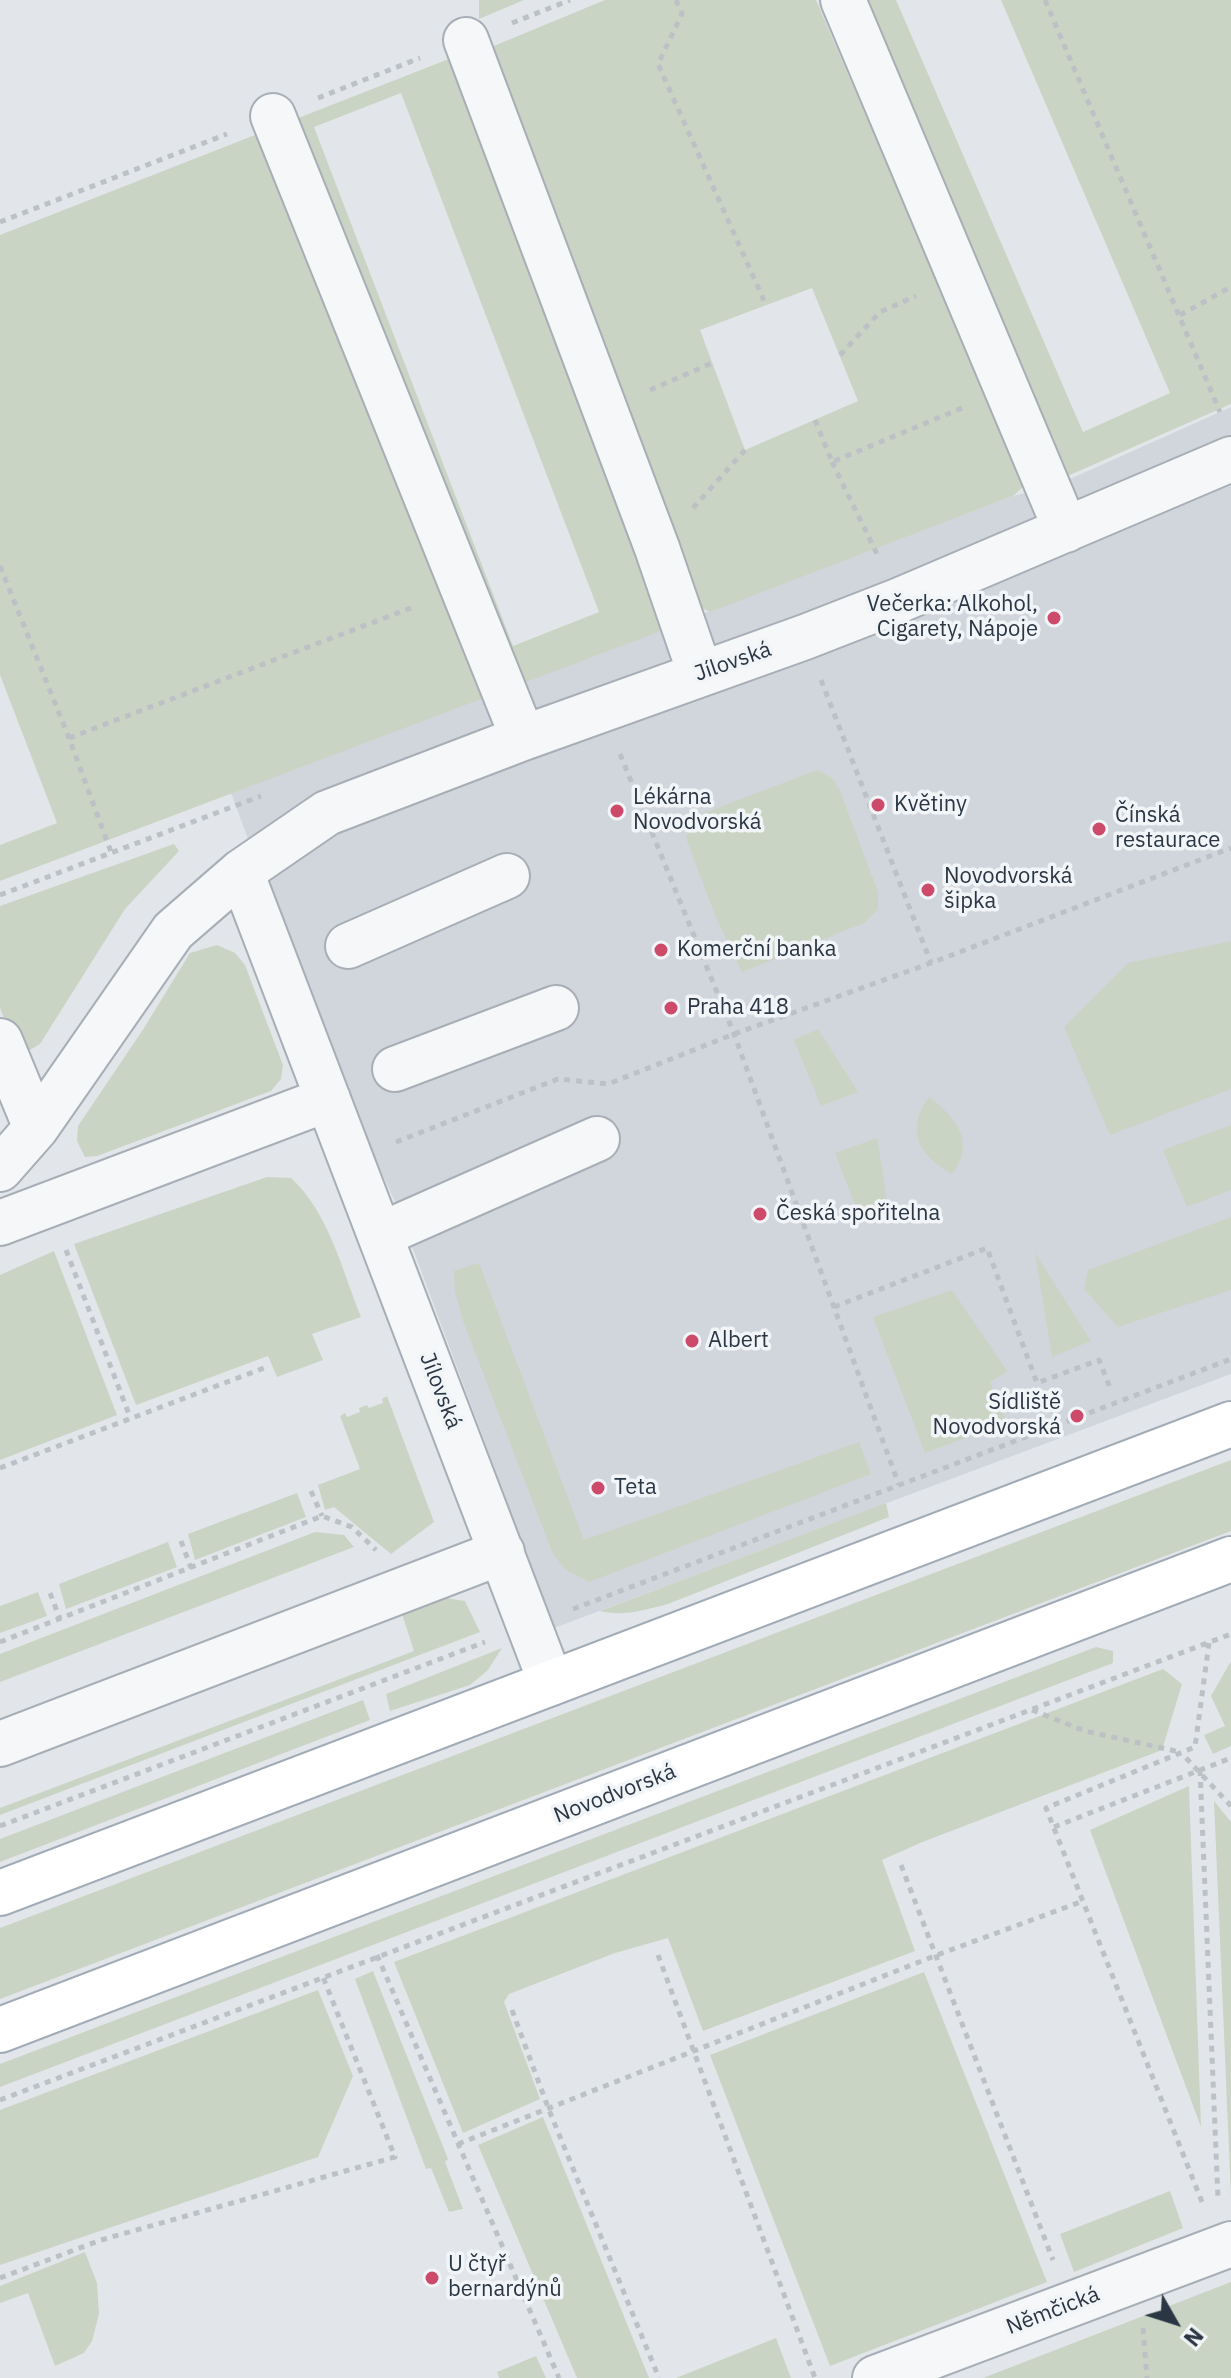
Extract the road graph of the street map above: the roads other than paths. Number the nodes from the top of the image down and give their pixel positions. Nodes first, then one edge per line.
1 (843, 0) edge
2 (466, 40) dead end
3 (273, 116) dead end
4 (1228, 442) edge
5 (1066, 530) junction
6 (700, 673) junction
7 (523, 738) junction
8 (241, 872) junction
9 (507, 876) dead end
10 (348, 946) dead end
11 (556, 1008) dead end
12 (0, 1041) edge
13 (395, 1069) dead end
14 (328, 1099) junction
15 (36, 1128) junction
16 (597, 1139) dead end
17 (0, 1169) edge
18 (0, 1223) edge
19 (380, 1235) junction
20 (1231, 1424) edge
21 (502, 1552) junction
22 (1231, 1559) edge
23 (551, 1683) junction
24 (0, 1744) edge
25 (0, 1893) edge
26 (0, 2030) edge
27 (1226, 2246) edge
28 (875, 2378) edge

1 - 5 street
2 - 6 street
3 - 7 street
4 - 5 street, Jílovská
5 - 6 street, Jílovská
6 - 7 street, Jílovská
7 - 8 street, Jílovská
8 - 14 street, Jílovská
8 - 15 street, Jílovská
9 - 10 street
11 - 13 street
12 - 15 street
14 - 18 street
14 - 19 street, Jílovská
15 - 17 street, Jílovská
16 - 19 street
19 - 21 street, Jílovská
20 - 23 main road
21 - 23 street, Jílovská
21 - 24 street
22 - 26 main road, Novodvorská
23 - 25 main road
27 - 28 street, Němčická

